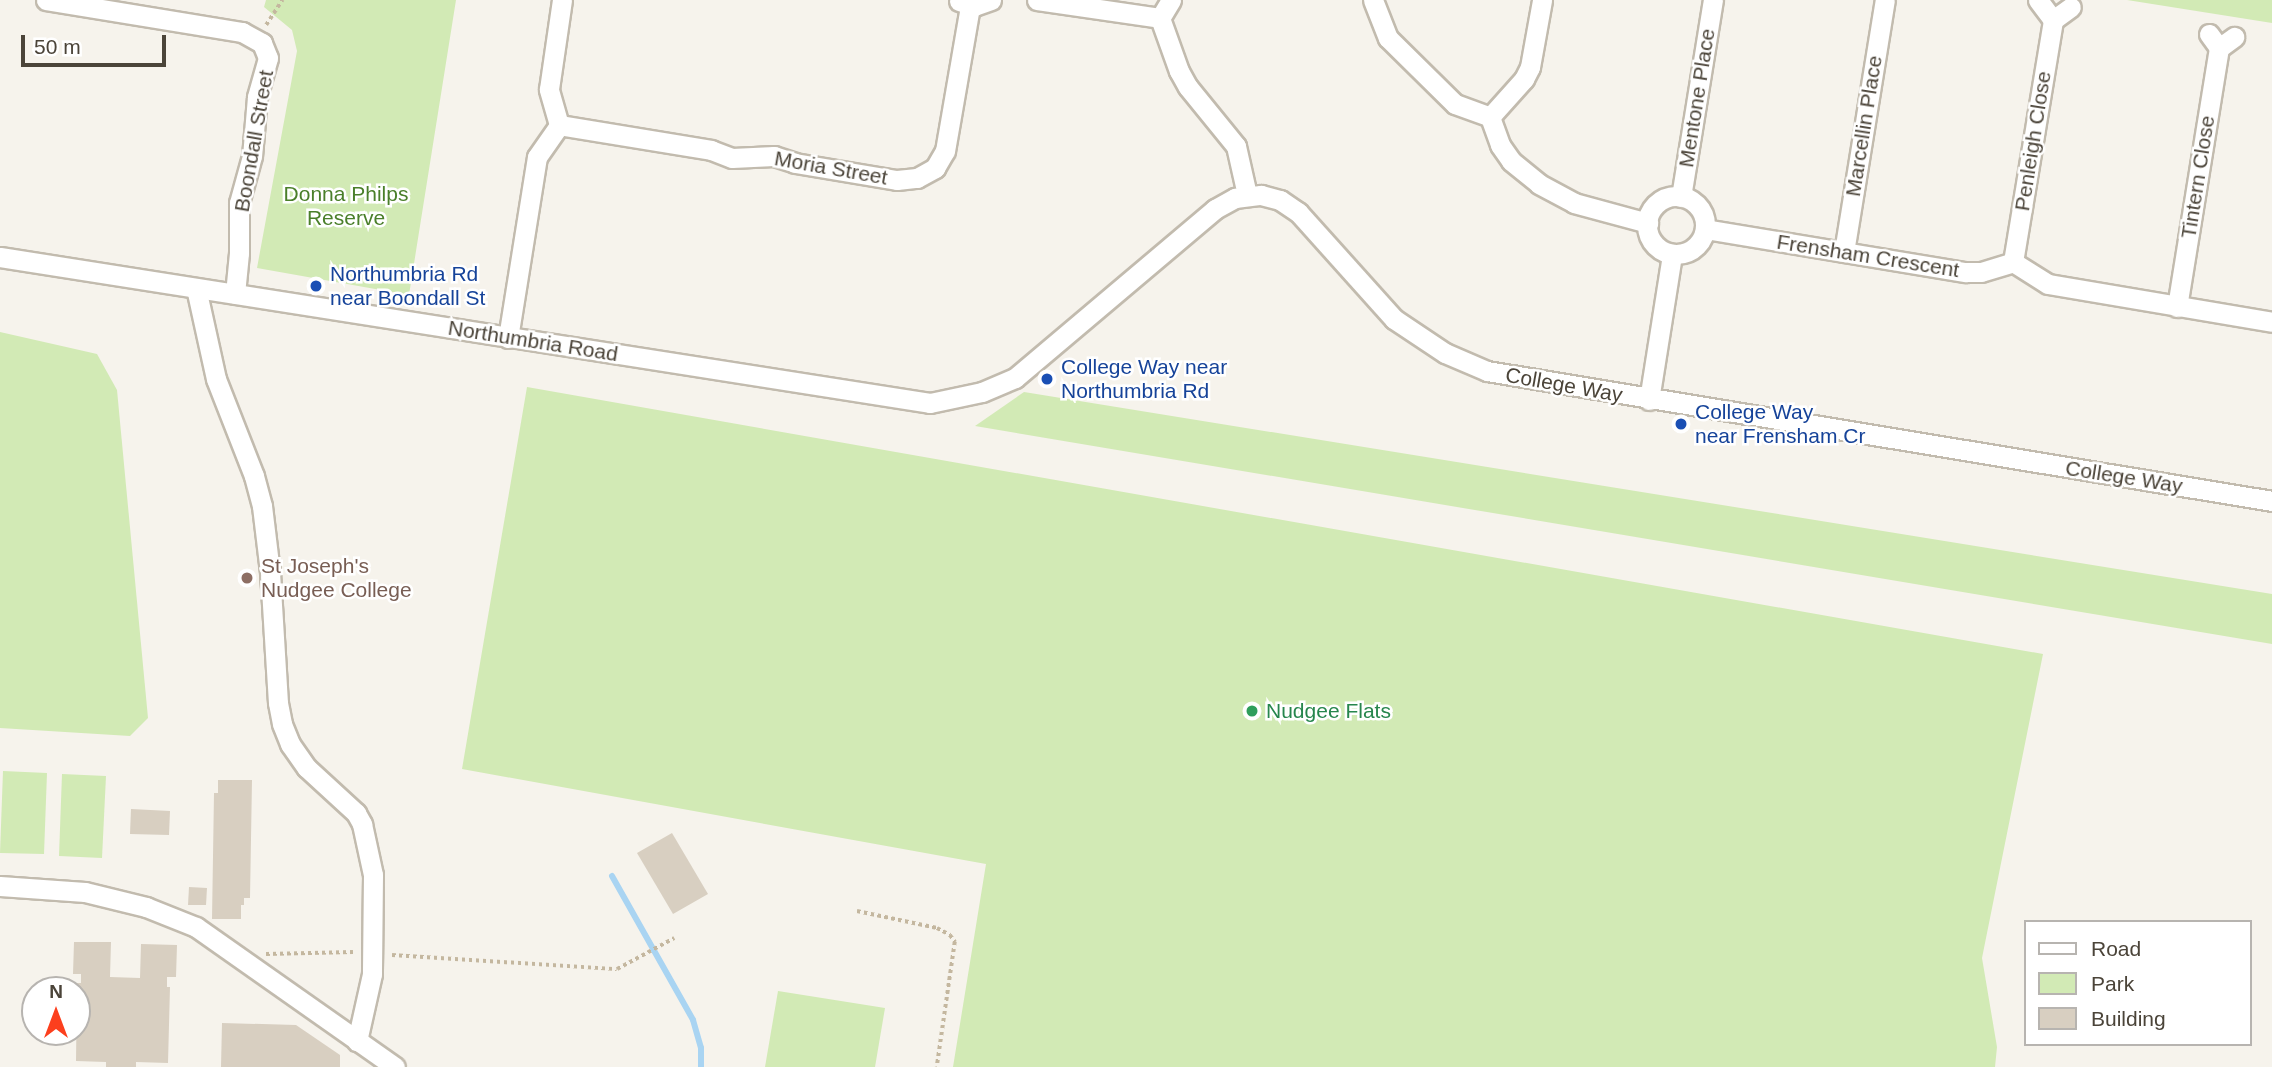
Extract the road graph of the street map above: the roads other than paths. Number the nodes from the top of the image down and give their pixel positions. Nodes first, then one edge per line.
1 (46, 0) edge
2 (562, 0) edge
3 (991, 0) edge
4 (1037, 0) edge
5 (1171, 0) edge
6 (1373, 0) edge
7 (1542, 0) edge
8 (1713, 0) edge
9 (1885, 0) edge
10 (2038, 0) edge
11 (964, 3) edge
12 (2071, 6) dead end
13 (1160, 18) junction
14 (2053, 20) junction
15 (2221, 39) dead end
16 (1490, 117) junction
17 (559, 125) junction
18 (1247, 195) junction
19 (1681, 197) junction
20 (1648, 223) junction
21 (1705, 229) junction
22 (1844, 252) junction
23 (1672, 254) junction
24 (0, 257) edge
25 (2013, 262) junction
26 (196, 288) junction
27 (235, 294) junction
28 (2177, 307) junction
29 (2272, 322) edge
30 (508, 338) junction
31 (1649, 400) junction
32 (2272, 501) edge
33 (0, 886) edge
34 (357, 1041) junction
35 (394, 1067) edge

1 - 27 street, Boondall Street
2 - 17 street
3 - 11 street
4 - 13 street
5 - 13 street
6 - 16 street
7 - 16 street
8 - 19 street, Mentone Place
9 - 22 street, Marcellin Place
10 - 14 street
11 - 17 street, Moria Street
12 - 14 street
13 - 18 street
14 - 25 street, Penleigh Close
15 - 28 street, Tintern Close
16 - 20 street
17 - 30 street
18 - 30 street, Northumbria Road
18 - 31 street, College Way
19 - 20 street
19 - 21 street
20 - 23 street
21 - 22 street, Frensham Crescent
21 - 23 street
22 - 25 street, Frensham Crescent
23 - 31 street
24 - 26 street, Northumbria Road
25 - 28 street
26 - 27 street, Northumbria Road
26 - 34 street
27 - 30 street, Northumbria Road
28 - 29 street
31 - 32 street, College Way
33 - 34 street
34 - 35 street

